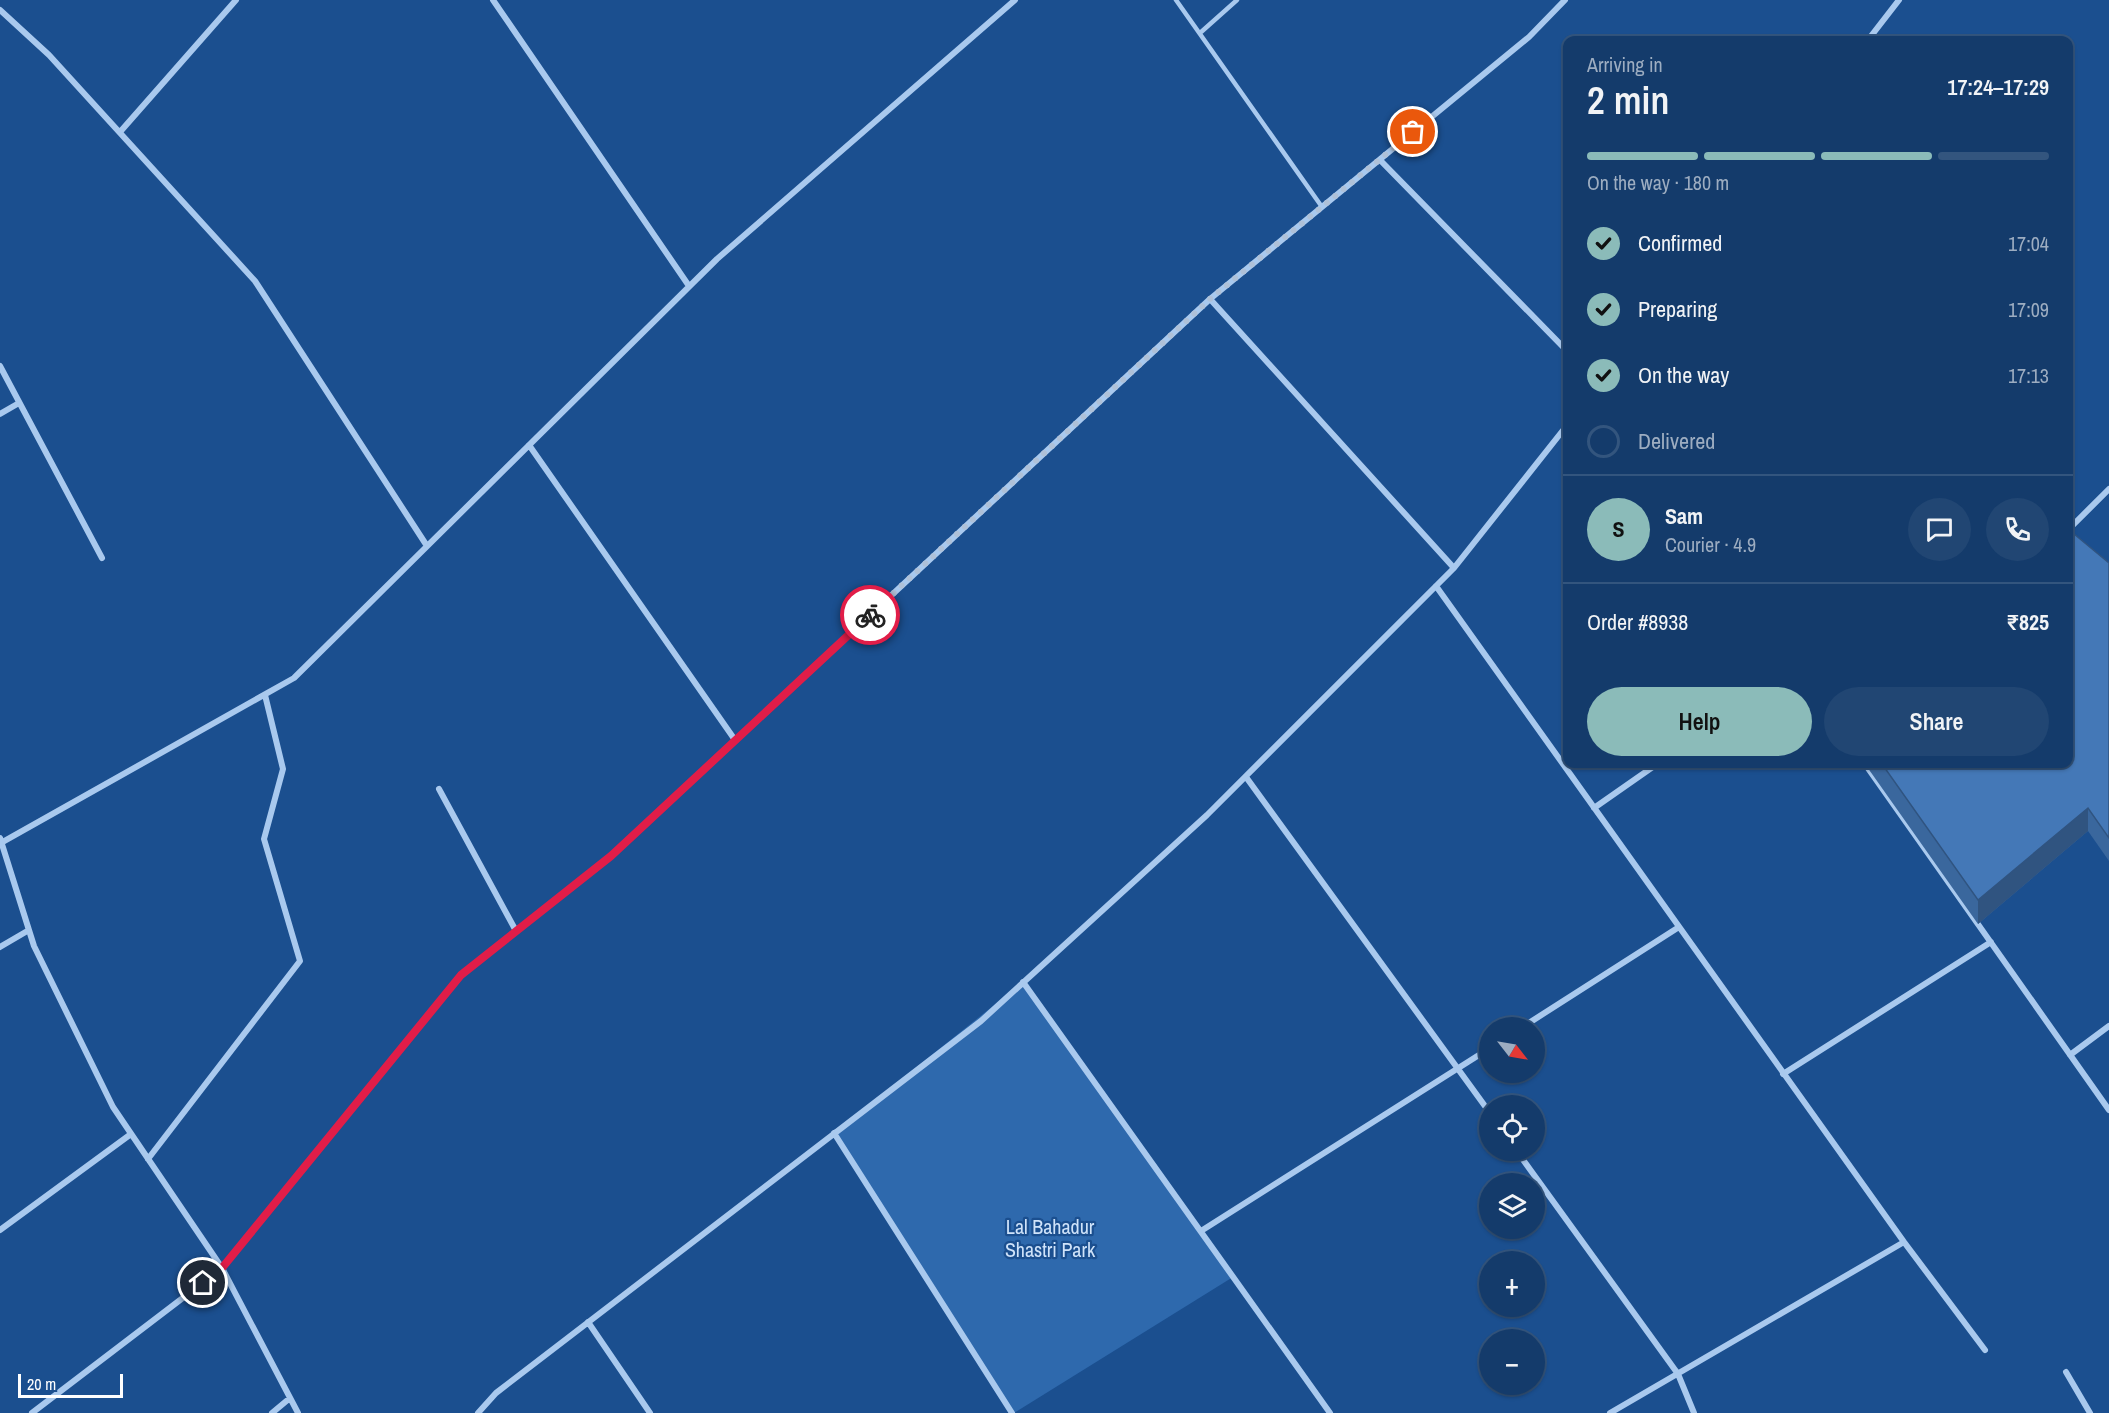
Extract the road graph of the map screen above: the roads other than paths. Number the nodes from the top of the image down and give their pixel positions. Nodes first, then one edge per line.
1 (236, 0) edge
2 (493, 0) edge
3 (1015, 0) edge
4 (1176, 0) edge
5 (1237, 0) edge
6 (1565, 0) edge
7 (1899, 0) edge
8 (0, 10) edge
9 (1200, 33) junction
10 (1871, 36) edge
11 (120, 132) junction
12 (1380, 160) junction
13 (1322, 207) junction
14 (689, 286) junction
15 (1210, 299) junction
16 (1563, 347) edge
17 (0, 366) edge
18 (19, 403) junction
19 (0, 414) edge
20 (1563, 430) edge
21 (529, 445) junction
22 (2109, 489) edge
23 (2073, 525) edge
24 (427, 546) junction
25 (102, 558) dead end
26 (1454, 568) junction
27 (1436, 586) junction
28 (265, 695) junction
29 (735, 740) junction
30 (1563, 764) edge
31 (1566, 768) edge
32 (1651, 768) edge
33 (1868, 768) edge
34 (1246, 777) junction
35 (439, 789) dead end
36 (1594, 808) junction
37 (1, 840) edge
38 (1679, 927) junction
39 (29, 930) junction
40 (516, 931) junction
41 (1991, 942) junction
42 (0, 947) edge
43 (1023, 982) junction
44 (1538, 1017) edge
45 (2109, 1026) edge
46 (1479, 1054) edge
47 (2070, 1055) junction
48 (1457, 1068) junction
49 (1784, 1074) junction
50 (1479, 1098) edge
51 (2109, 1110) edge
52 (834, 1133) junction
53 (131, 1134) junction
54 (148, 1159) junction
55 (1524, 1161) edge
56 (0, 1230) edge
57 (1201, 1231) junction
58 (1904, 1242) junction
59 (222, 1268) junction
60 (588, 1322) junction
61 (1985, 1350) dead end
62 (2066, 1372) dead end
63 (1678, 1374) junction
64 (290, 1398) junction
65 (32, 1413) edge
66 (272, 1413) edge
67 (298, 1413) edge
68 (478, 1413) edge
69 (650, 1413) edge
70 (1012, 1413) edge
71 (1330, 1413) edge
72 (1610, 1413) edge
73 (1694, 1413) edge
74 (2090, 1413) edge

1 - 11 street
2 - 14 street
3 - 14 street
4 - 9 lane
5 - 9 lane
6 - 12 street
7 - 10 street
8 - 11 street
9 - 13 lane
11 - 24 street
12 - 13 street
12 - 16 street
13 - 15 street
14 - 21 street
15 - 26 street
15 - 29 street
17 - 18 street
18 - 19 street
18 - 25 street
20 - 26 street
21 - 24 street
21 - 29 street
22 - 23 street
24 - 28 street
26 - 27 street
27 - 30 street
27 - 34 street
28 - 37 street
28 - 54 street
29 - 40 street
31 - 36 street
32 - 36 street
33 - 41 street
34 - 43 street
34 - 48 street
35 - 40 street
36 - 38 street
37 - 39 street
38 - 44 street
38 - 49 street
39 - 42 street
39 - 53 street
40 - 59 street
41 - 47 street
41 - 49 street
43 - 52 street
43 - 57 street
45 - 47 street
46 - 48 street
47 - 51 street
48 - 50 street
48 - 57 street
49 - 58 street
52 - 60 street
52 - 70 street
53 - 54 street
53 - 56 street
54 - 59 street
55 - 63 street
57 - 71 street
58 - 61 street
58 - 63 street
59 - 64 street
59 - 65 street
60 - 68 street
60 - 69 street
62 - 74 street
63 - 72 street
63 - 73 street
64 - 66 street
64 - 67 street

